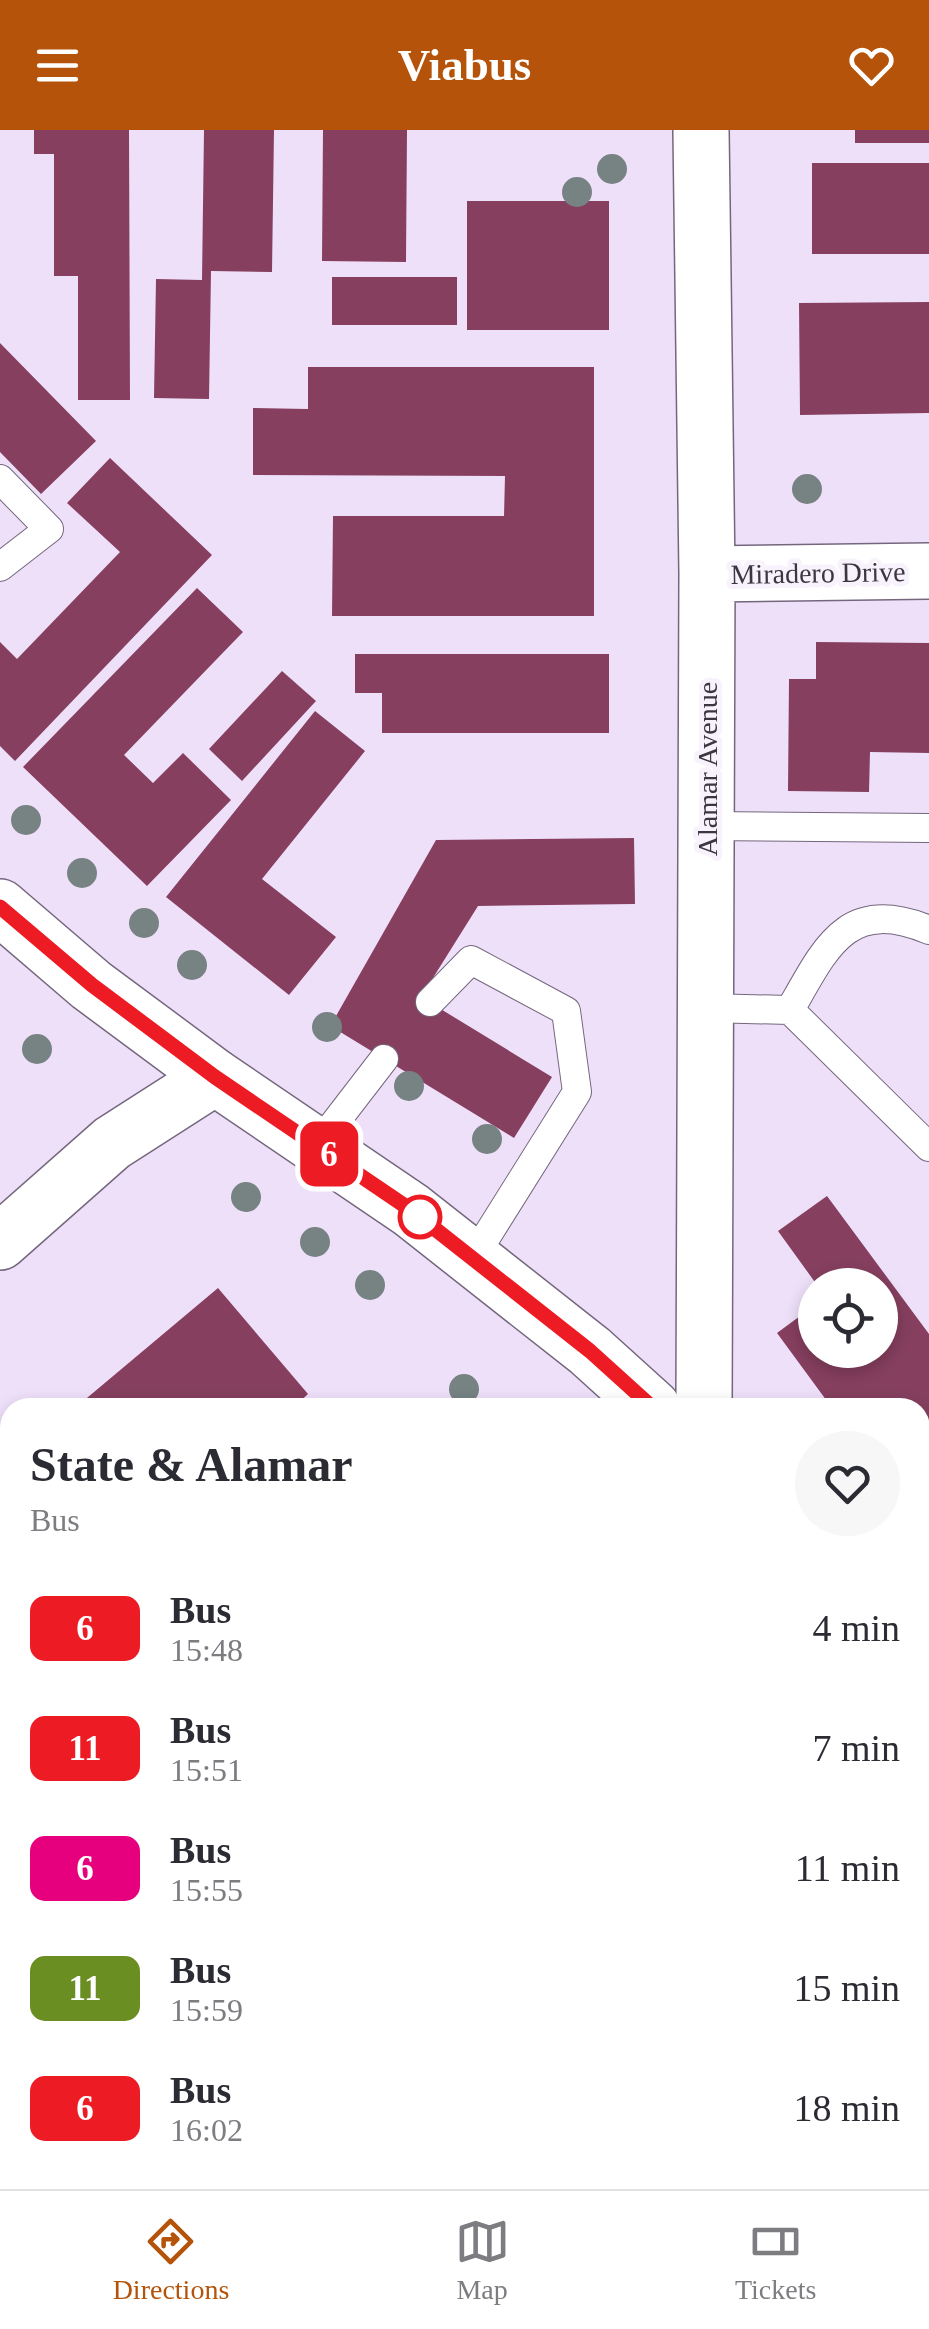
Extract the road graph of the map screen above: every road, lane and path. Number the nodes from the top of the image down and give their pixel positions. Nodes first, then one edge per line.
1 (701, 130) edge
2 (0, 479) edge
3 (0, 568) edge
4 (929, 571) edge
5 (707, 574) junction
6 (706, 826) junction
7 (929, 828) edge
8 (0, 907) edge
9 (929, 930) edge
10 (430, 1002) dead end
11 (706, 1008) junction
12 (790, 1010) junction
13 (384, 1059) dead end
14 (215, 1077) junction
15 (317, 1146) junction
16 (929, 1147) edge
17 (0, 1242) edge
18 (474, 1258) junction
19 (641, 1398) edge
20 (704, 1398) edge

1 - 5 street, Alamar Avenue
2 - 3 lane
4 - 5 street, Miradero Drive
5 - 6 street, Alamar Avenue
6 - 7 lane
6 - 11 street, Alamar Avenue
8 - 14 street
9 - 12 lane
10 - 18 lane
11 - 12 lane
11 - 20 street, Alamar Avenue
12 - 16 lane
13 - 15 lane
14 - 15 street
14 - 17 street
15 - 18 street
18 - 19 street

